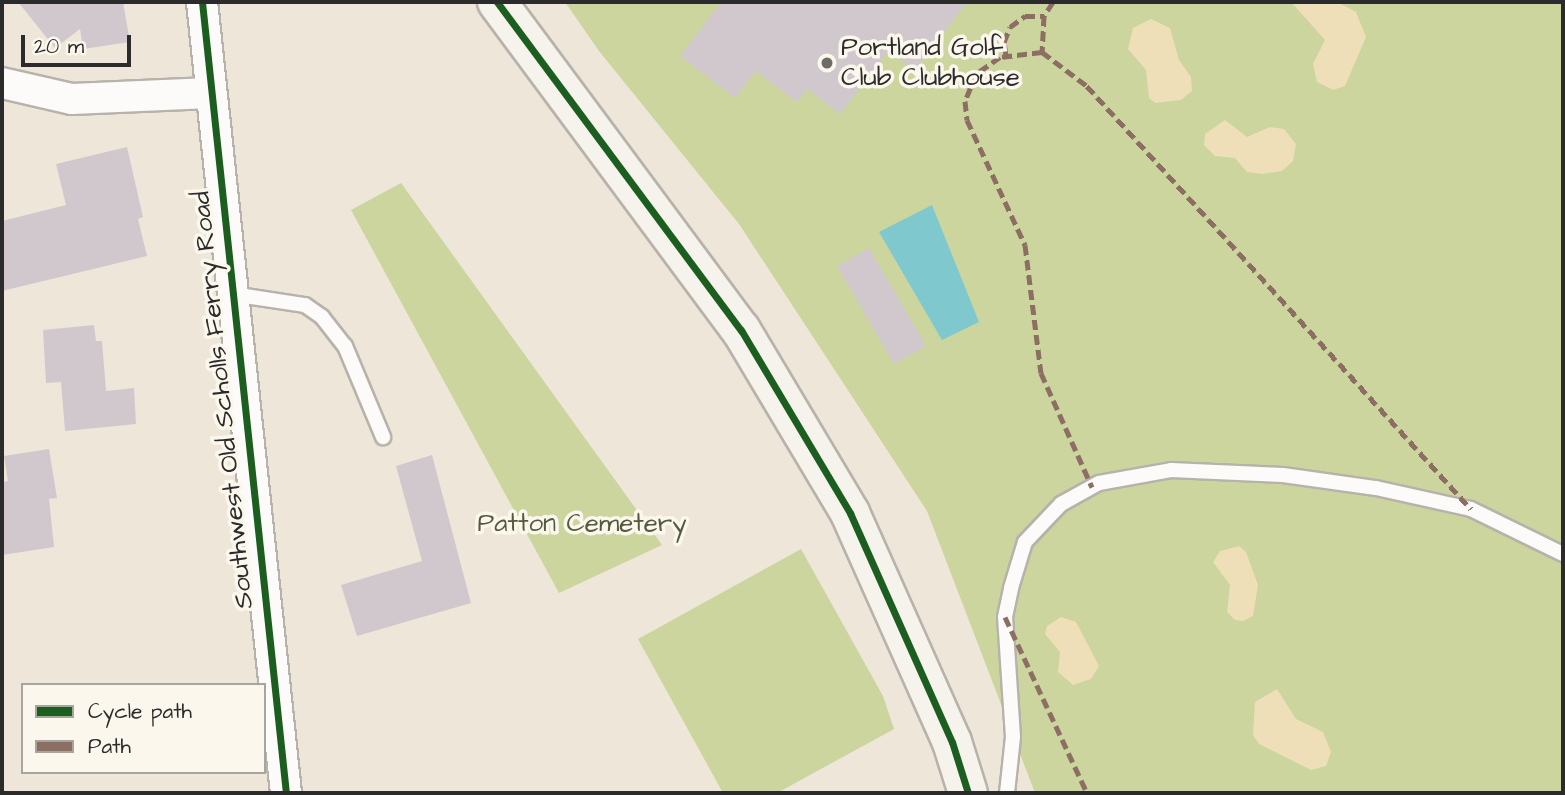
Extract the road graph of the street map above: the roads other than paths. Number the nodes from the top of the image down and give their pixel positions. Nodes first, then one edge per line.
1 (202, 2) edge
2 (497, 2) edge
3 (2, 83) edge
4 (210, 93) junction
5 (232, 294) junction
6 (383, 437) dead end
7 (1563, 554) edge
8 (286, 793) edge
9 (968, 793) edge
10 (1007, 793) edge

1 - 4 street, Southwest Old Scholls Ferry Road
2 - 9 main road
3 - 4 street
4 - 5 street, Southwest Old Scholls Ferry Road
5 - 6 lane
5 - 8 street, Southwest Old Scholls Ferry Road
7 - 10 lane

